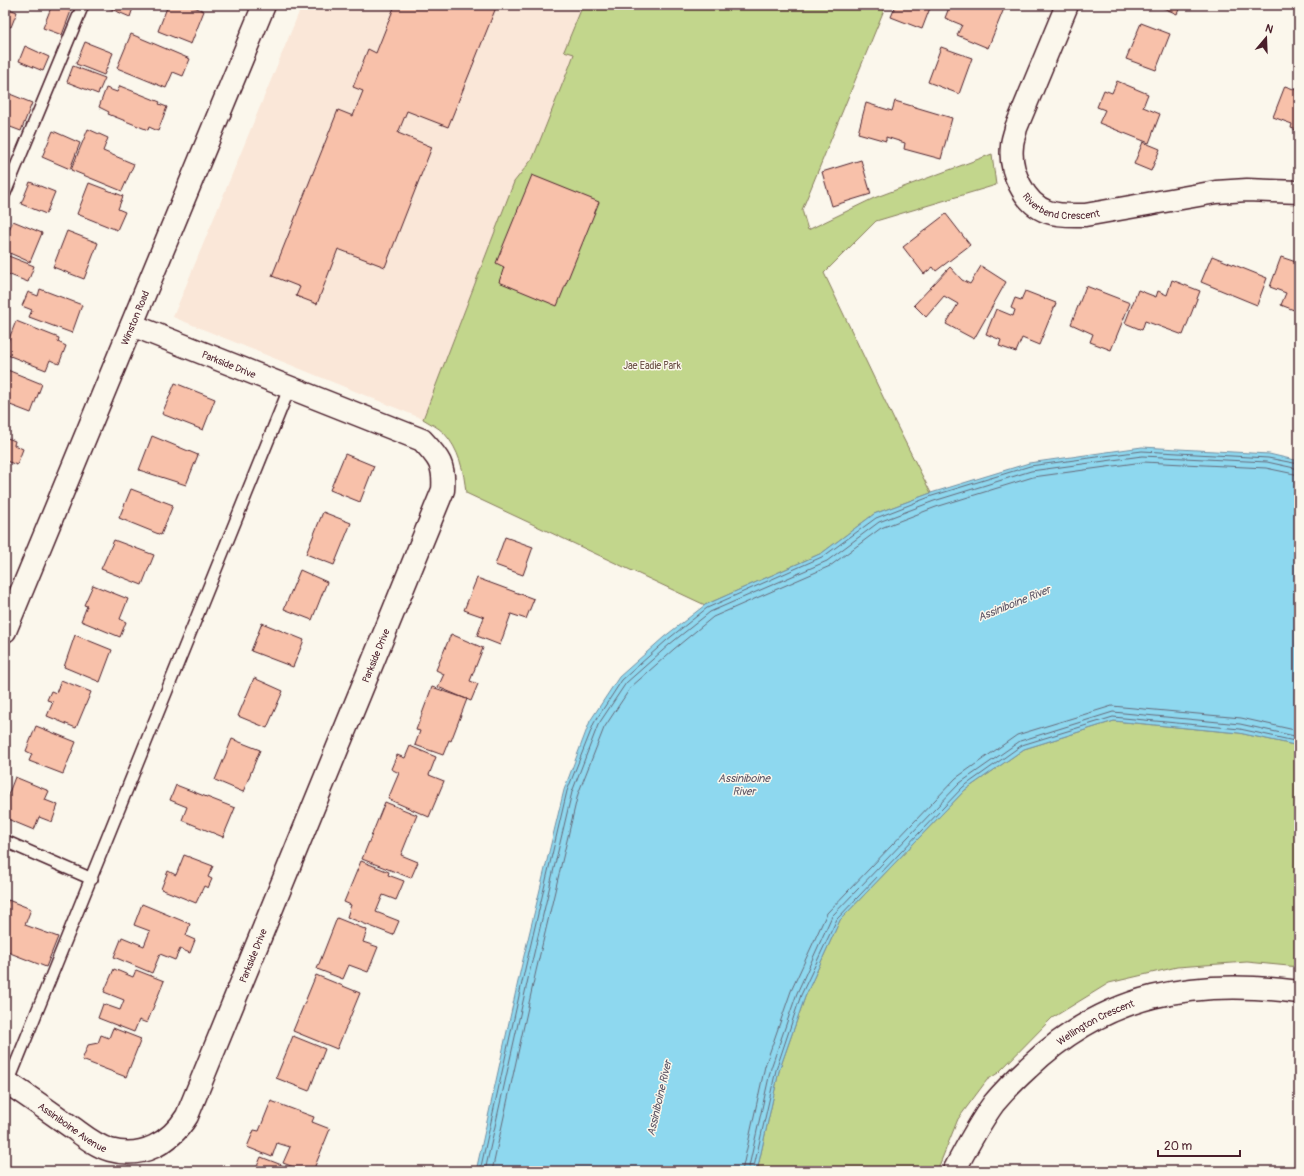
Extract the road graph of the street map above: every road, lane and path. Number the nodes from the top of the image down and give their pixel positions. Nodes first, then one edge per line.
1 (84, 5) edge
2 (264, 5) edge
3 (1067, 5) edge
4 (1299, 192) edge
5 (5, 193) edge
6 (132, 325) junction
7 (290, 389) junction
8 (5, 631) edge
9 (5, 841) edge
10 (92, 879) junction
11 (1299, 992) edge
12 (7, 1082) edge
13 (149, 1150) joint
14 (954, 1171) edge

1 - 5 lane
2 - 6 street, Winston Road
3 - 4 street, Riverbend Crescent
6 - 7 street, Parkside Drive
6 - 8 street, Winston Road
7 - 10 lane
7 - 13 street, Parkside Drive
9 - 10 lane
10 - 12 lane
11 - 14 street, Wellington Crescent
12 - 13 street, Assiniboine Avenue

